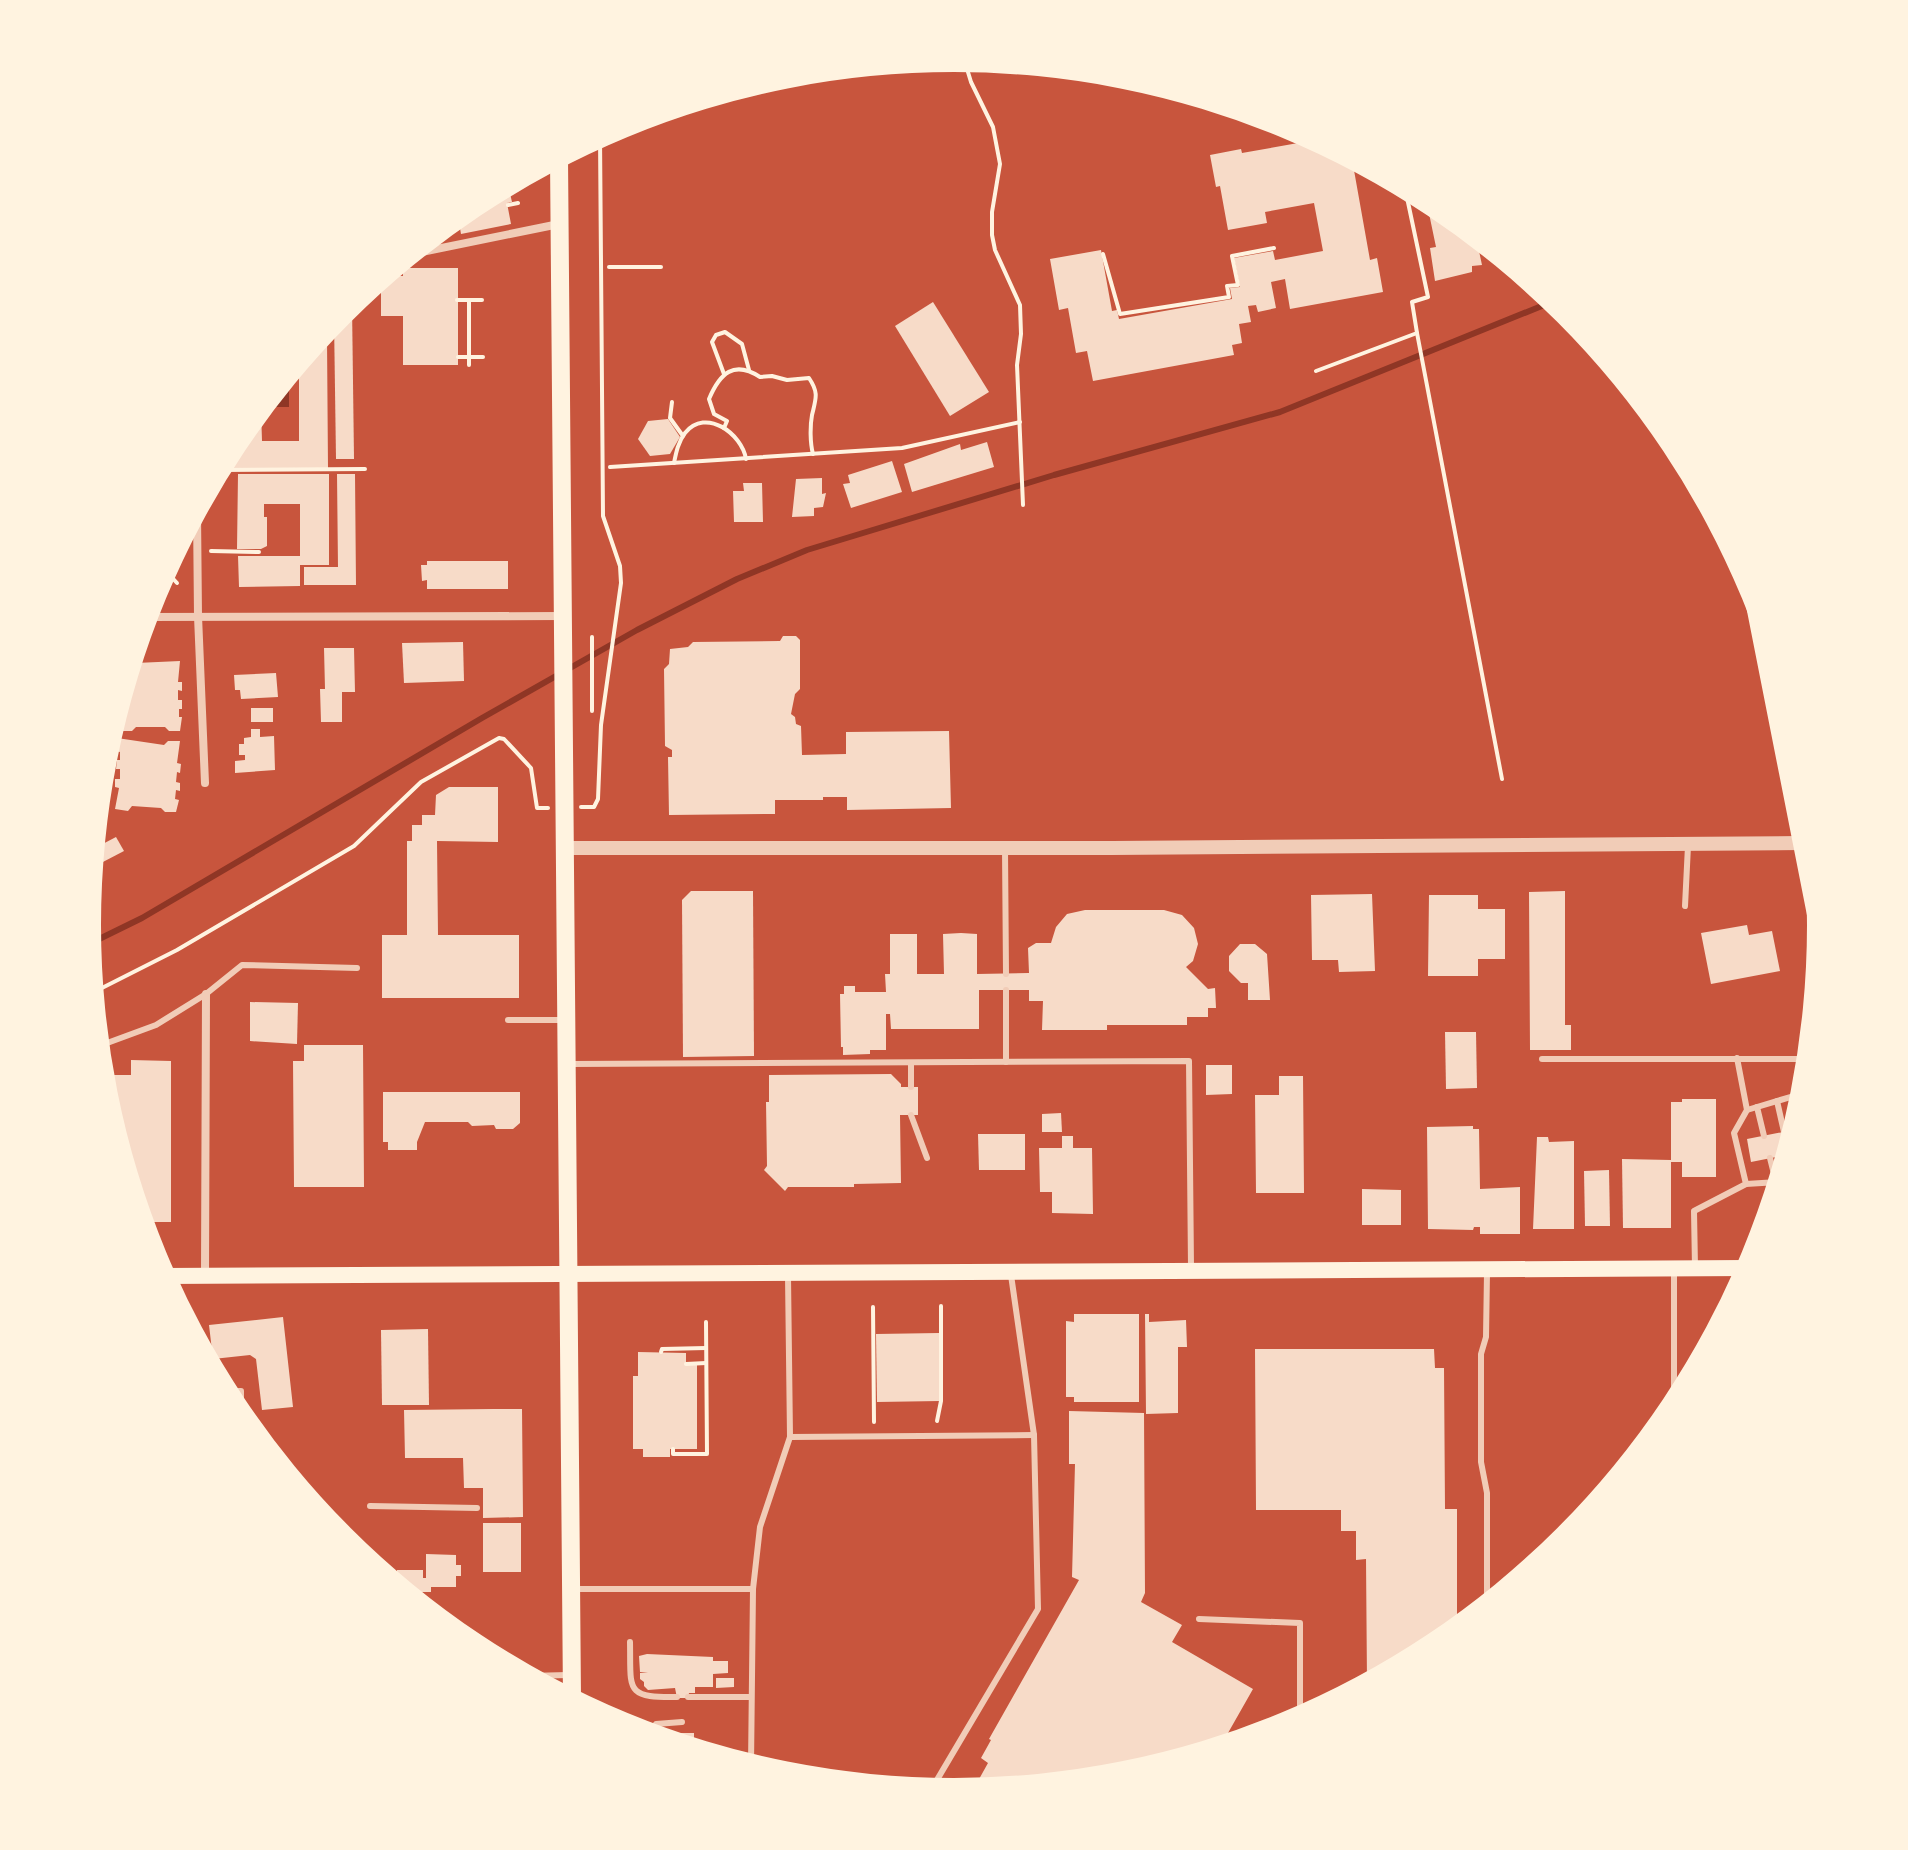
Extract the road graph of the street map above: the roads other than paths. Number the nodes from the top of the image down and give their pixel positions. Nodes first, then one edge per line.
1 (559, 169) edge
2 (560, 224) junction
3 (433, 250) edge
4 (197, 533) edge
5 (198, 616) junction
6 (563, 616) junction
7 (159, 617) edge
8 (1772, 684) edge
9 (205, 783) dead end
10 (1798, 800) edge
11 (1803, 842) edge
12 (1688, 844) junction
13 (566, 848) junction
14 (1005, 848) junction
15 (1685, 906) dead end
16 (357, 968) dead end
17 (1006, 974) dead end
18 (1006, 990) dead end
19 (206, 994) junction
20 (508, 1020) dead end
21 (566, 1020) junction
22 (109, 1042) edge
23 (1737, 1058) junction
24 (1542, 1059) dead end
25 (1796, 1059) edge
26 (1006, 1062) junction
27 (911, 1063) junction
28 (567, 1064) junction
29 (911, 1087) dead end
30 (1789, 1098) edge
31 (1777, 1101) junction
32 (1757, 1107) junction
33 (1747, 1110) junction
34 (911, 1115) dead end
35 (1783, 1126) edge
36 (1764, 1136) dead end
37 (927, 1158) dead end
38 (1770, 1158) dead end
39 (1772, 1165) edge
40 (1767, 1183) edge
41 (1746, 1184) junction
42 (1674, 1268) junction
43 (1695, 1268) junction
44 (1734, 1268) edge
45 (1487, 1269) junction
46 (1191, 1271) junction
47 (788, 1272) junction
48 (1011, 1272) junction
49 (568, 1274) junction
50 (177, 1276) edge
51 (205, 1276) junction
52 (1674, 1382) edge
53 (1034, 1435) junction
54 (790, 1437) junction
55 (370, 1506) dead end
56 (477, 1508) dead end
57 (571, 1589) junction
58 (753, 1589) junction
59 (1487, 1590) edge
60 (1199, 1619) dead end
61 (630, 1642) dead end
62 (572, 1675) junction
63 (549, 1676) edge
64 (572, 1687) edge
65 (677, 1697) dead end
66 (688, 1697) dead end
67 (751, 1697) junction
68 (1300, 1704) edge
69 (682, 1722) dead end
70 (656, 1724) edge
71 (751, 1753) edge
72 (938, 1777) edge

1 - 2 main road
2 - 3 street
2 - 6 main road
4 - 5 street
5 - 6 street
5 - 7 street
5 - 9 street
6 - 13 main road
8 - 10 main road
11 - 12 street
12 - 14 street
12 - 15 lane
13 - 14 street
13 - 21 main road
14 - 17 lane
16 - 19 lane
18 - 26 lane
19 - 22 lane
19 - 51 street
20 - 21 lane
21 - 28 main road
23 - 24 lane
23 - 25 lane
23 - 33 lane
26 - 27 lane
26 - 46 lane
27 - 28 lane
27 - 29 lane
28 - 49 main road
30 - 31 lane
31 - 32 lane
31 - 35 lane
32 - 33 lane
32 - 36 lane
33 - 41 lane
34 - 37 lane
38 - 39 lane
40 - 41 lane
41 - 43 lane
42 - 43 main road
42 - 45 main road
42 - 52 lane
43 - 44 main road
45 - 46 main road
45 - 59 lane
46 - 48 main road
47 - 48 main road
47 - 49 main road
47 - 54 lane
48 - 53 lane
49 - 51 main road
49 - 57 main road
50 - 51 main road
53 - 54 lane
53 - 72 lane
54 - 58 lane
55 - 56 lane
57 - 58 lane
57 - 62 main road
58 - 67 lane
60 - 68 lane
61 - 65 lane
62 - 63 lane
62 - 64 main road
66 - 67 lane
67 - 71 lane
69 - 70 lane

